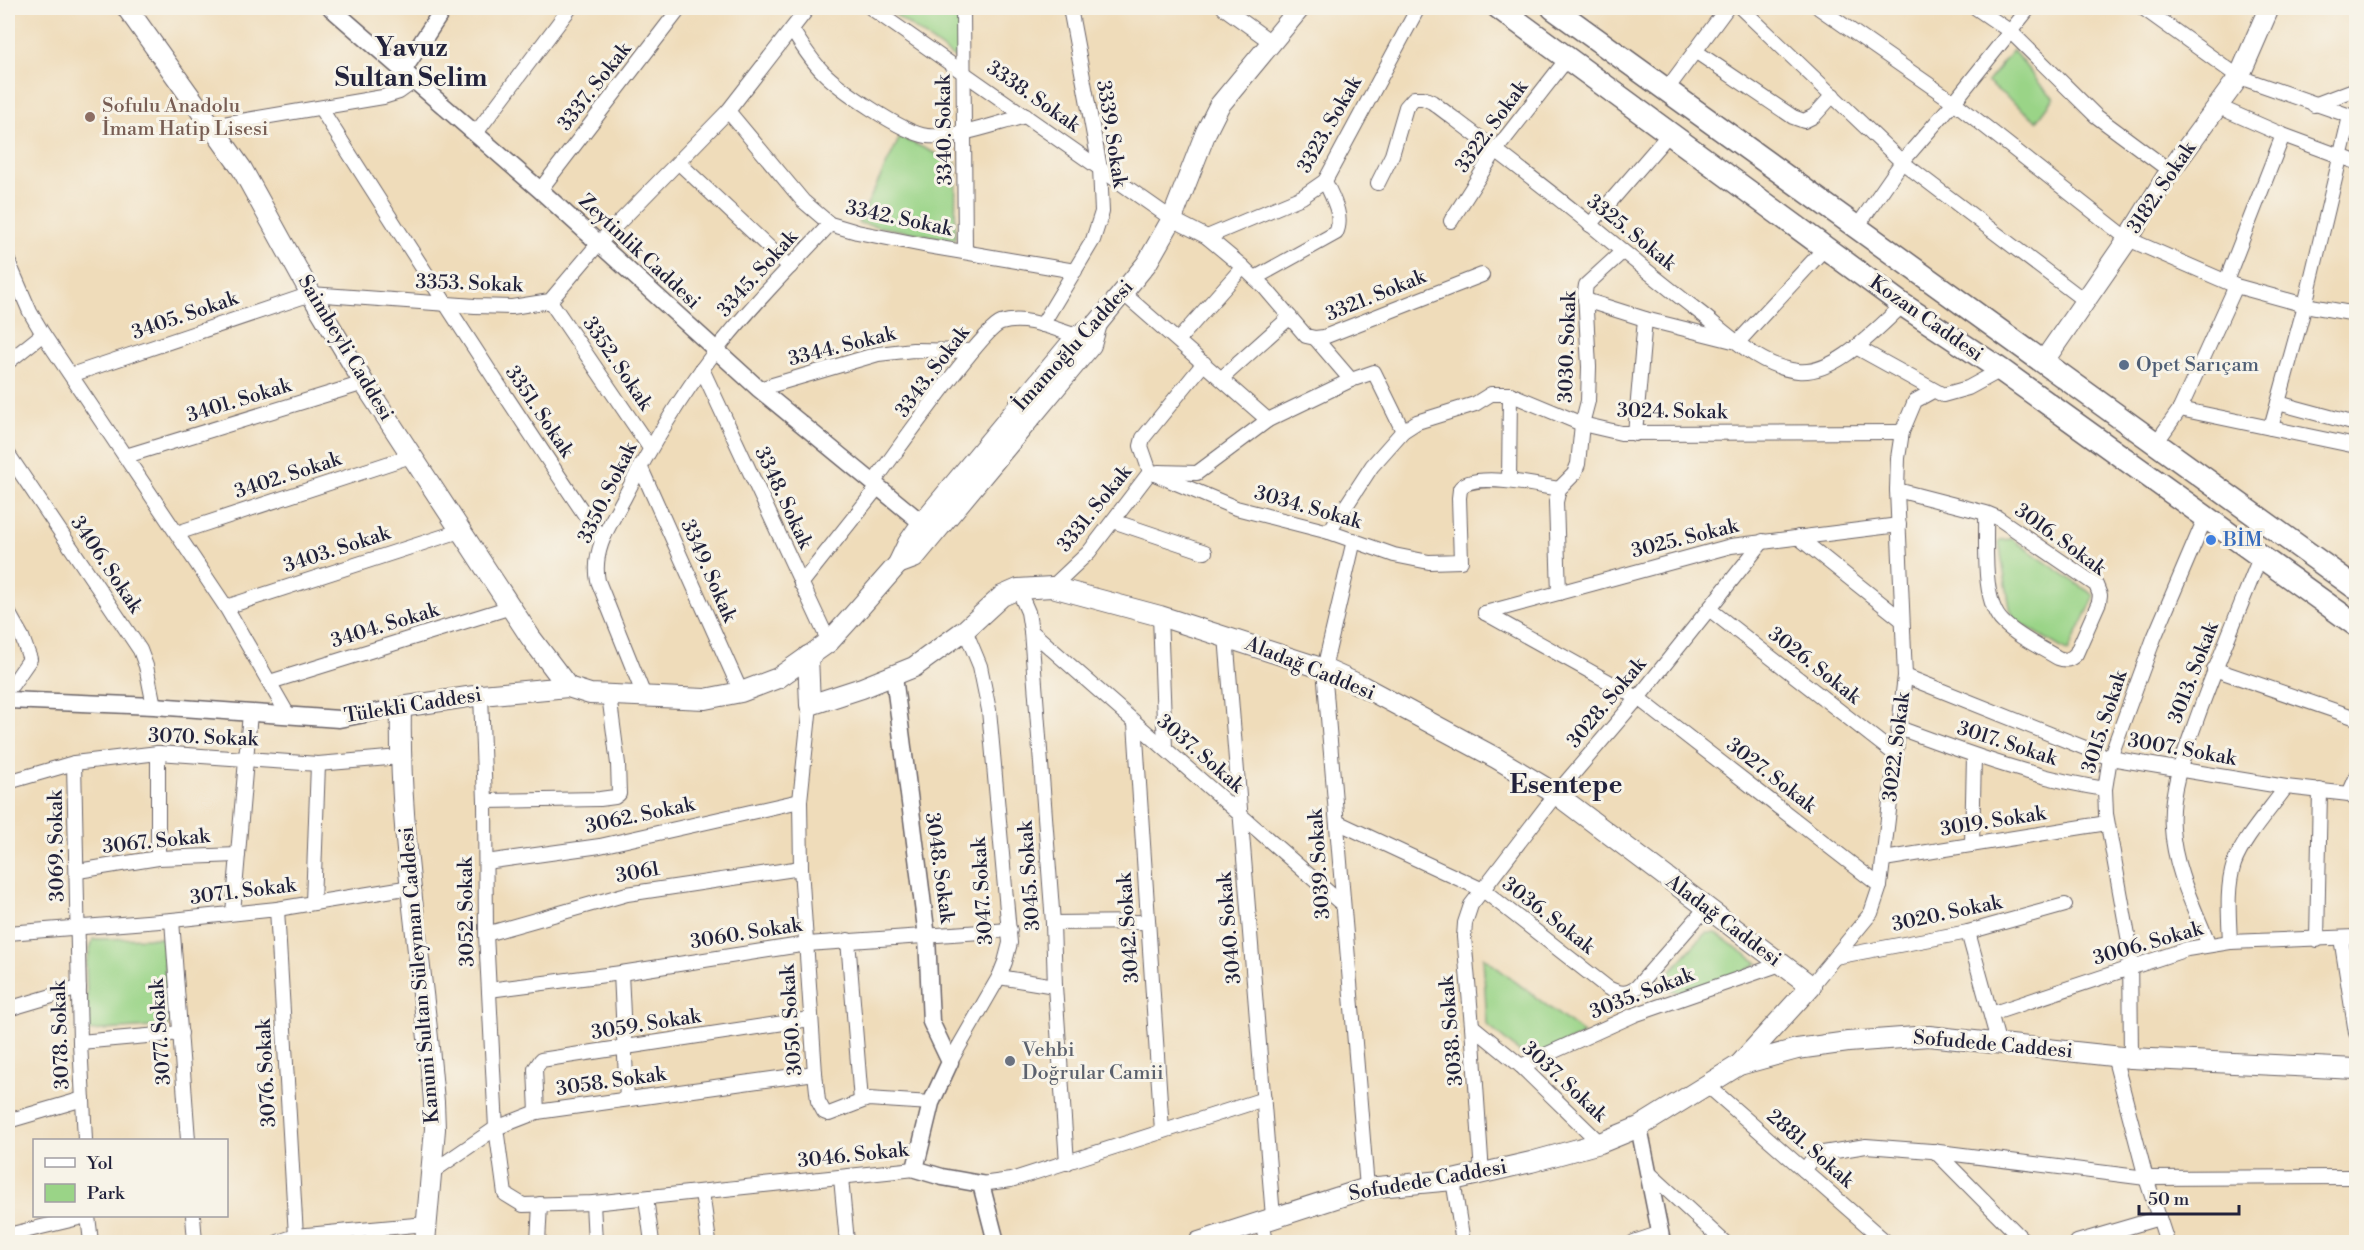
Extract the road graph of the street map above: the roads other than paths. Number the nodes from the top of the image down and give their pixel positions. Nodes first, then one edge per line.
1 (127, 8) edge
2 (331, 8) edge
3 (444, 8) edge
4 (570, 8) edge
5 (680, 8) edge
6 (808, 8) edge
7 (871, 8) edge
8 (963, 8) edge
9 (1070, 8) edge
10 (1224, 8) edge
11 (1300, 8) edge
12 (1418, 8) edge
13 (1499, 8) edge
14 (1727, 8) edge
15 (1742, 8) edge
16 (1819, 8) edge
17 (1976, 8) edge
18 (2029, 8) edge
19 (2143, 8) edge
20 (2269, 8) edge
21 (1560, 9) edge
22 (792, 30) junction
23 (2011, 32) junction
24 (1271, 42) junction
25 (1695, 51) junction
26 (1567, 59) junction
27 (404, 69) junction
28 (963, 72) junction
29 (2239, 77) junction
30 (416, 80) junction
31 (1667, 89) junction
32 (2356, 89) edge
33 (1833, 95) junction
34 (1954, 102) junction
35 (2314, 105) junction
36 (2218, 106) junction
37 (321, 109) junction
38 (728, 111) junction
39 (1026, 116) junction
40 (2353, 117) edge
41 (212, 126) junction
42 (964, 131) junction
43 (476, 133) junction
44 (1669, 134) junction
45 (2283, 135) junction
46 (1496, 150) junction
47 (2340, 157) junction
48 (1902, 162) junction
49 (2356, 162) edge
50 (679, 164) junction
51 (1100, 168) junction
52 (2170, 171) junction
53 (1325, 181) junction
54 (1378, 183) dead end
55 (540, 190) junction
56 (1172, 219) junction
57 (1451, 221) dead end
58 (830, 224) junction
59 (1590, 225) junction
60 (1857, 227) junction
61 (1207, 237) junction
62 (2128, 239) junction
63 (599, 243) junction
64 (1825, 248) junction
65 (965, 252) junction
66 (1622, 252) junction
67 (8, 261) edge
68 (790, 267) junction
69 (1243, 267) junction
70 (1075, 271) junction
71 (1482, 275) dead end
72 (1255, 278) junction
73 (2231, 283) junction
74 (312, 294) junction
75 (1124, 294) junction
76 (1585, 300) junction
77 (550, 301) junction
78 (2085, 301) junction
79 (444, 305) junction
80 (1903, 305) junction
81 (2305, 305) junction
82 (2356, 314) edge
83 (1290, 317) junction
84 (1645, 319) junction
85 (1098, 324) junction
86 (1042, 325) junction
87 (43, 334) junction
88 (1077, 336) junction
89 (1315, 338) junction
90 (1178, 340) junction
91 (1738, 342) junction
92 (1856, 347) junction
93 (716, 351) junction
94 (972, 351) junction
95 (2043, 362) junction
96 (8, 363) edge
97 (1204, 363) junction
98 (702, 369) junction
99 (2001, 370) junction
100 (71, 375) junction
101 (1222, 378) junction
102 (1350, 380) junction
103 (364, 383) junction
104 (759, 389) junction
105 (1933, 391) junction
106 (1510, 394) junction
107 (2278, 403) junction
108 (2180, 409) junction
109 (1268, 420) junction
110 (1582, 424) junction
111 (2356, 424) edge
112 (2271, 428) junction
113 (1403, 431) junction
114 (1902, 432) junction
115 (1635, 434) junction
116 (2156, 443) junction
117 (2356, 446) edge
118 (650, 448) junction
119 (8, 454) edge
120 (126, 456) junction
121 (411, 456) junction
122 (640, 466) junction
123 (1150, 472) junction
124 (1509, 481) junction
125 (875, 485) junction
126 (1559, 489) junction
127 (1898, 490) junction
128 (1986, 513) junction
129 (2206, 516) junction
130 (1113, 521) junction
131 (922, 523) junction
132 (1899, 525) junction
133 (460, 531) junction
134 (1329, 532) junction
135 (177, 533) junction
136 (1798, 537) junction
137 (602, 540) junction
138 (1354, 540) junction
139 (1763, 541) junction
140 (1204, 552) dead end
141 (2261, 555) junction
142 (898, 564) junction
143 (801, 584) junction
144 (1052, 587) junction
145 (2356, 588) edge
146 (1018, 589) junction
147 (1559, 593) junction
148 (226, 607) junction
149 (511, 607) junction
150 (1709, 609) junction
151 (8, 612) edge
152 (1485, 613) joint
153 (1160, 615) junction
154 (1902, 621) junction
155 (2356, 625) edge
156 (965, 630) junction
157 (1031, 631) junction
158 (1226, 636) junction
159 (829, 642) junction
160 (808, 656) junction
161 (1324, 669) junction
162 (2214, 669) junction
163 (894, 676) junction
164 (1905, 676) junction
165 (270, 682) junction
166 (568, 687) junction
167 (9, 689) edge
168 (741, 692) junction
169 (481, 695) junction
170 (609, 695) junction
171 (645, 698) junction
172 (1638, 698) junction
173 (810, 705) junction
174 (154, 706) junction
175 (401, 707) junction
176 (250, 713) junction
177 (288, 715) junction
178 (2356, 718) edge
179 (1135, 723) junction
180 (1899, 728) junction
181 (1165, 748) junction
182 (158, 753) junction
183 (1896, 755) junction
184 (1974, 756) junction
185 (400, 757) junction
186 (246, 758) junction
187 (2110, 758) junction
188 (74, 763) junction
189 (318, 764) junction
190 (2180, 771) junction
191 (2356, 778) edge
192 (8, 782) edge
193 (2286, 788) junction
194 (2105, 789) junction
195 (2320, 790) junction
196 (1556, 794) junction
197 (2353, 797) edge
198 (485, 801) junction
199 (800, 801) junction
200 (1241, 815) junction
201 (1336, 822) junction
202 (2107, 823) junction
203 (1972, 845) junction
204 (238, 855) junction
205 (158, 858) junction
206 (1884, 859) junction
207 (486, 862) junction
208 (801, 868) junction
209 (78, 871) junction
210 (1880, 886) junction
211 (411, 887) junction
212 (1483, 890) junction
213 (313, 903) junction
214 (1343, 905) junction
215 (2065, 905) dead end
216 (1706, 908) junction
217 (277, 909) junction
218 (233, 913) junction
219 (172, 920) junction
220 (1148, 922) junction
221 (1053, 923) junction
222 (78, 928) junction
223 (1010, 930) junction
224 (1968, 932) junction
225 (8, 933) edge
226 (486, 934) junction
227 (927, 937) junction
228 (2356, 937) edge
229 (2341, 938) junction
230 (848, 940) junction
231 (2317, 940) junction
232 (2230, 942) junction
233 (807, 944) junction
234 (2209, 945) junction
235 (1835, 957) junction
236 (1781, 964) junction
237 (2131, 966) junction
238 (621, 973) junction
239 (999, 977) junction
240 (1055, 986) junction
241 (1811, 986) junction
242 (79, 988) junction
243 (489, 990) junction
244 (8, 1009) edge
245 (1991, 1014) junction
246 (810, 1019) junction
247 (1472, 1026) junction
248 (181, 1033) junction
249 (2356, 1033) edge
250 (80, 1042) junction
251 (1999, 1045) junction
252 (624, 1048) junction
253 (2122, 1057) junction
254 (950, 1062) junction
255 (1739, 1065) junction
256 (1521, 1066) junction
257 (2356, 1069) edge
258 (814, 1073) junction
259 (1707, 1084) junction
260 (82, 1099) junction
261 (627, 1099) junction
262 (1264, 1099) junction
263 (861, 1101) junction
264 (931, 1103) junction
265 (537, 1112) junction
266 (8, 1121) edge
267 (1639, 1127) junction
268 (496, 1128) junction
269 (1162, 1131) junction
270 (85, 1139) edge
271 (188, 1139) edge
272 (1600, 1143) junction
273 (1935, 1151) junction
274 (1067, 1163) junction
275 (915, 1169) junction
276 (1804, 1170) junction
277 (429, 1174) junction
278 (1482, 1174) junction
279 (1650, 1174) junction
280 (2356, 1177) edge
281 (841, 1178) junction
282 (2146, 1178) junction
283 (1453, 1180) junction
284 (981, 1184) junction
285 (1367, 1188) junction
286 (702, 1192) junction
287 (646, 1197) junction
288 (593, 1203) junction
289 (540, 1204) junction
290 (80, 1217) edge
291 (88, 1217) edge
292 (193, 1217) edge
293 (2159, 1218) junction
294 (1268, 1219) junction
295 (425, 1233) edge
296 (8, 1235) edge
297 (296, 1236) junction
298 (1661, 1238) edge
299 (91, 1242) edge
300 (195, 1242) edge
301 (278, 1242) edge
302 (538, 1242) edge
303 (595, 1242) edge
304 (652, 1242) edge
305 (709, 1242) edge
306 (847, 1242) edge
307 (996, 1242) edge
308 (1199, 1242) edge
309 (1266, 1242) edge
310 (1463, 1242) edge
311 (1634, 1242) edge
312 (1724, 1242) edge
313 (1886, 1242) edge
314 (2025, 1242) edge
315 (2077, 1242) edge
316 (2167, 1242) edge

1 - 41 main road, Saimbeyli Caddesi
2 - 27 street, Zeytinlik Caddesi
3 - 27 street
4 - 43 street
5 - 55 street, 3337. Sokak
6 - 22 street, 3353. Sokak
7 - 28 street, 3338. Sokak
8 - 28 street, 3340. Sokak
9 - 51 street, 3339. Sokak
10 - 24 street
11 - 24 main road, İmamoğlu Caddesi
12 - 53 street, 3323. Sokak
13 - 26 highway, Kozan Caddesi
14 - 25 street
15 - 33 street
16 - 34 street
17 - 23 street
18 - 23 street
19 - 29 street
20 - 29 main road, 3182. Sokak
21 - 31 highway, Kozan Caddesi
22 - 38 street, 3353. Sokak
22 - 42 street
23 - 34 street
23 - 52 street
24 - 56 main road, İmamoğlu Caddesi
25 - 31 street
25 - 33 street
26 - 44 highway, Kozan Caddesi
26 - 46 street, 3322. Sokak
27 - 30 street, Zeytinlik Caddesi
28 - 39 street, 3338. Sokak
28 - 42 street, 3340. Sokak
29 - 35 street
29 - 36 main road, 3182. Sokak
30 - 37 street
30 - 43 street, Zeytinlik Caddesi
31 - 60 highway, Kozan Caddesi
32 - 35 street
33 - 48 street
34 - 48 street
34 - 62 street
35 - 40 street
36 - 45 street
36 - 52 main road, 3182. Sokak
37 - 41 street
37 - 79 street, 3351. Sokak
38 - 50 street, 3353. Sokak
38 - 58 street, 3342. Sokak
39 - 42 street
39 - 51 street, 3338. Sokak
40 - 47 street
41 - 74 main road, Saimbeyli Caddesi
42 - 65 street, 3340. Sokak
43 - 55 street, Zeytinlik Caddesi
44 - 59 street
44 - 64 highway, Kozan Caddesi
45 - 47 street
45 - 73 street
46 - 54 street, 3325. Sokak
46 - 57 street, 3322. Sokak
46 - 59 street, 3325. Sokak
47 - 49 street
47 - 81 street
48 - 60 street
48 - 78 street
50 - 63 street, 3353. Sokak
50 - 68 street
51 - 56 street, 3338. Sokak
51 - 70 street, 3339. Sokak
52 - 62 main road, 3182. Sokak
53 - 61 street, 3323. Sokak
53 - 72 street
55 - 63 street, Zeytinlik Caddesi
56 - 61 street, 3338. Sokak
56 - 75 main road, İmamoğlu Caddesi
58 - 65 street, 3342. Sokak
58 - 68 street, 3345. Sokak
59 - 66 street, 3325. Sokak
60 - 95 highway, Kozan Caddesi
61 - 69 street, 3338. Sokak
62 - 73 street
62 - 78 main road, 3182. Sokak
63 - 77 street, 3353. Sokak
63 - 93 street, Zeytinlik Caddesi
64 - 80 highway, Kozan Caddesi
64 - 91 street
65 - 70 street, 3342. Sokak
66 - 76 street, 3030. Sokak
66 - 91 street, 3325. Sokak
67 - 87 street
68 - 93 street, 3345. Sokak
69 - 72 street, 3321. Sokak
69 - 90 street
70 - 86 street, 3339. Sokak
71 - 89 street, 3321. Sokak
72 - 83 street, 3321. Sokak
73 - 81 street
73 - 108 street
74 - 79 street, 3353. Sokak
74 - 100 street, 3405. Sokak
74 - 103 main road, Saimbeyli Caddesi
75 - 85 main road, İmamoğlu Caddesi
75 - 90 street
76 - 84 street
76 - 110 street, 3030. Sokak
77 - 79 street, 3353. Sokak
77 - 118 street, 3352. Sokak
78 - 95 main road, 3182. Sokak
79 - 137 street, 3351. Sokak
80 - 92 street, 3325. Sokak
80 - 99 highway, Kozan Caddesi
81 - 82 street
81 - 107 street
83 - 89 street, 3321. Sokak
83 - 101 street
84 - 91 street
84 - 115 street
85 - 88 main road, İmamoğlu Caddesi
85 - 142 main road
86 - 88 street, 3343. Sokak
86 - 94 street, 3343. Sokak
87 - 96 street
87 - 100 street
88 - 131 main road, İmamoğlu Caddesi
89 - 102 street
90 - 97 street
91 - 92 street, 3325. Sokak
92 - 105 street
93 - 98 street, 3350. Sokak
93 - 104 street, Zeytinlik Caddesi
94 - 104 street, 3344. Sokak
94 - 125 street, 3343. Sokak
95 - 116 highway, Kozan Caddesi
97 - 101 street
97 - 123 street, 3331. Sokak
98 - 118 street, 3350. Sokak
98 - 143 street, 3348. Sokak
99 - 105 street
99 - 129 highway, Kozan Caddesi
100 - 120 street
101 - 109 street
102 - 109 street
102 - 113 street
103 - 120 street, 3401. Sokak
103 - 121 main road, Saimbeyli Caddesi
104 - 125 street, Zeytinlik Caddesi
105 - 114 street, 3022. Sokak
106 - 110 street, 3024. Sokak
106 - 113 street
106 - 124 street
107 - 111 street
107 - 112 street
108 - 112 street
108 - 116 street
109 - 123 street
110 - 115 street, 3024. Sokak
110 - 126 street, 3030. Sokak
112 - 117 street
113 - 134 street
114 - 115 street, 3024. Sokak
114 - 127 street, 3022. Sokak
116 - 145 highway, Kozan Caddesi
118 - 122 street, 3350. Sokak
119 - 174 street, 3406. Sokak
120 - 135 street
121 - 133 main road, Saimbeyli Caddesi
121 - 135 street, 3402. Sokak
122 - 137 street, 3350. Sokak
122 - 168 street, 3349. Sokak
123 - 130 street, 3331. Sokak
123 - 134 street, 3034. Sokak
124 - 126 street
124 - 138 street, 3034. Sokak
125 - 131 street, Zeytinlik Caddesi
125 - 143 street, 3343. Sokak
126 - 147 street
127 - 128 street, 3016. Sokak
127 - 132 street, 3022. Sokak
128 - 128 street, 3016. Sokak
129 - 141 highway, Kozan Caddesi
129 - 187 street, 3015. Sokak
130 - 140 street
130 - 144 street, 3331. Sokak
131 - 142 main road, İmamoğlu Caddesi
132 - 136 street, 3025. Sokak
132 - 154 street, 3022. Sokak
133 - 148 street, 3403. Sokak
133 - 149 main road, Saimbeyli Caddesi
134 - 138 street, 3034. Sokak
135 - 148 street
136 - 139 street, 3025. Sokak
136 - 154 street
137 - 171 street, 3350. Sokak
138 - 161 street, 3039. Sokak
139 - 147 street, 3025. Sokak
139 - 150 street, 3028. Sokak
141 - 155 highway, Kozan Caddesi
141 - 162 street, 3013. Sokak
142 - 159 main road, İmamoğlu Caddesi
143 - 159 street, 3348. Sokak
144 - 146 main road, Aladağ Caddesi
144 - 153 main road, Aladağ Caddesi
146 - 156 main road, Aladağ Caddesi
146 - 157 street, 3045. Sokak
147 - 152 street, 3025. Sokak
148 - 165 street
149 - 165 street, 3404. Sokak
149 - 166 main road, Saimbeyli Caddesi
150 - 172 street, 3028. Sokak
150 - 183 street, 3026. Sokak
151 - 167 street
152 - 172 street, 3027. Sokak
153 - 158 main road, Aladağ Caddesi
153 - 181 street
154 - 164 street, 3022. Sokak
156 - 163 main road, Aladağ Caddesi
156 - 223 street, 3047. Sokak
157 - 179 street, 3037. Sokak
157 - 221 street, 3045. Sokak
158 - 161 main road, Aladağ Caddesi
158 - 200 street, 3040. Sokak
159 - 160 main road, İmamoğlu Caddesi
160 - 168 main road, Tülekli Caddesi
160 - 173 main road
161 - 196 main road, Aladağ Caddesi
161 - 201 street, 3039. Sokak
162 - 178 street
162 - 190 street, 3013. Sokak
163 - 173 main road, Aladağ Caddesi
163 - 227 street, 3048. Sokak
164 - 180 street, 3022. Sokak
164 - 187 street, 3007. Sokak
165 - 177 street
166 - 169 main road, Tülekli Caddesi
166 - 170 main road, Tülekli Caddesi
167 - 174 street, Tülekli Caddesi
168 - 171 main road, Tülekli Caddesi
169 - 175 main road, Tülekli Caddesi
169 - 198 street, 3052. Sokak
170 - 171 main road, Tülekli Caddesi
170 - 198 street, 3062. Sokak
172 - 196 street, 3028. Sokak
172 - 210 street, 3027. Sokak
173 - 199 street, 3050. Sokak
174 - 176 street, Tülekli Caddesi
175 - 177 street, Tülekli Caddesi
175 - 185 main road, Kanuni Sultan Süleyman Caddesi
176 - 177 street, Tülekli Caddesi
176 - 186 street
179 - 181 street, 3037. Sokak
179 - 220 street, 3042. Sokak
180 - 183 street, 3022. Sokak
180 - 184 street, 3017. Sokak
181 - 200 street, 3037. Sokak
182 - 186 street, 3070. Sokak
182 - 188 street, 3070. Sokak
182 - 205 street
183 - 206 street, 3022. Sokak
184 - 194 street, 3017. Sokak
184 - 203 street
185 - 189 street, 3070. Sokak
185 - 211 main road, Kanuni Sultan Süleyman Caddesi
186 - 189 street, 3070. Sokak
186 - 204 street
187 - 190 street, 3007. Sokak
187 - 194 street, 3015. Sokak
188 - 192 street, 3070. Sokak
188 - 209 street, 3069. Sokak
189 - 213 street
190 - 193 street, 3007. Sokak
190 - 234 street, 3013. Sokak
191 - 197 street
193 - 195 street, 3007. Sokak
193 - 232 street
194 - 202 street, 3015. Sokak
195 - 197 street, 3007. Sokak
195 - 231 street
196 - 212 street, 3028. Sokak
196 - 216 main road, Aladağ Caddesi
198 - 207 street, 3052. Sokak
199 - 207 street, 3062. Sokak
199 - 208 street, 3050. Sokak
200 - 214 street, 3037. Sokak
200 - 262 street, 3040. Sokak
201 - 212 street, 3036. Sokak
201 - 214 street, 3039. Sokak
202 - 203 street, 3019. Sokak
202 - 237 street, 3015. Sokak
203 - 206 street, 3019. Sokak
204 - 205 street, 3067. Sokak
204 - 218 street
205 - 209 street, 3067. Sokak
206 - 210 street, 3022. Sokak
207 - 226 street, 3052. Sokak
208 - 226 street, 3061
208 - 233 street, 3050. Sokak
209 - 222 street, 3069. Sokak
210 - 235 street, 3022. Sokak
211 - 213 street, 3071. Sokak
211 - 277 main road, Kanuni Sultan Süleyman Caddesi
212 - 216 street, 3036. Sokak
212 - 247 street, 3038. Sokak
213 - 217 street, 3071. Sokak
214 - 285 street, 3039. Sokak
215 - 224 street, 3020. Sokak
216 - 236 main road, Aladağ Caddesi
217 - 218 street, 3071. Sokak
217 - 297 street, 3076. Sokak
218 - 219 street, 3071. Sokak
219 - 222 street, 3071. Sokak
219 - 248 street, 3077. Sokak
220 - 221 street
220 - 269 street, 3042. Sokak
221 - 240 street, 3045. Sokak
222 - 225 street, 3071. Sokak
222 - 242 street, 3078. Sokak
223 - 227 street, 3060. Sokak
223 - 239 street, 3047. Sokak
224 - 235 street, 3020. Sokak
224 - 245 street
226 - 243 street, 3052. Sokak
227 - 230 street, 3060. Sokak
227 - 254 street, 3048. Sokak
228 - 229 street, 3006. Sokak
229 - 231 street, 3006. Sokak
229 - 249 street
230 - 233 street, 3060. Sokak
230 - 263 street
231 - 232 street, 3006. Sokak
232 - 234 street, 3006. Sokak
233 - 238 street, 3060. Sokak
233 - 246 street, 3050. Sokak
234 - 237 street, 3006. Sokak
235 - 241 street, 3022. Sokak
236 - 241 main road, Aladağ Caddesi
236 - 256 street, 3035. Sokak
237 - 245 street, 3006. Sokak
237 - 253 street, 3015. Sokak
238 - 243 street, 3060. Sokak
238 - 252 street
239 - 240 street
239 - 254 street, 3047. Sokak
240 - 274 street, 3045. Sokak
241 - 255 main road, 3022. Sokak
242 - 244 street
242 - 250 street, 3078. Sokak
243 - 268 street, 3052. Sokak
245 - 251 street
246 - 252 street, 3059. Sokak
246 - 258 street, 3050. Sokak
247 - 256 street, 3037. Sokak
247 - 278 street, 3038. Sokak
248 - 250 street
248 - 271 street, 3077. Sokak
250 - 260 street, 3078. Sokak
251 - 253 main road, Sofudede Caddesi
251 - 255 main road, Sofudede Caddesi
252 - 261 street
252 - 265 street, 3059. Sokak
253 - 257 main road, Sofudede Caddesi
253 - 282 street, 3015. Sokak
254 - 264 street, 3047. Sokak
255 - 259 main road, Sofudede Caddesi
256 - 272 street, 3037. Sokak
258 - 261 street, 3058. Sokak
258 - 263 street, 3050. Sokak
259 - 267 main road, Sofudede Caddesi
259 - 276 street, 2881. Sokak
260 - 266 street
260 - 270 street, 3078. Sokak
261 - 265 street, 3058. Sokak
262 - 269 street, 3046. Sokak
262 - 294 street, 3040. Sokak
263 - 264 street, 3050. Sokak
264 - 275 street, 3047. Sokak
265 - 268 street, 3058. Sokak
267 - 272 main road, Sofudede Caddesi
267 - 279 street
268 - 277 street, 3058. Sokak
268 - 289 street, 3046. Sokak
269 - 274 street, 3046. Sokak
272 - 278 main road, Sofudede Caddesi
273 - 276 street
273 - 282 street
273 - 314 street
274 - 284 street, 3046. Sokak
275 - 281 street, 3046. Sokak
275 - 284 street, 3046. Sokak
276 - 313 street, 2881. Sokak
277 - 295 main road, Kanuni Sultan Süleyman Caddesi
278 - 283 main road, Sofudede Caddesi
279 - 298 street
279 - 312 street
280 - 282 street
281 - 286 street, 3046. Sokak
281 - 306 street
282 - 293 street, 3015. Sokak
283 - 285 main road, Sofudede Caddesi
283 - 310 street
284 - 307 street
285 - 294 main road, Sofudede Caddesi
286 - 287 street, 3046. Sokak
286 - 305 street
287 - 288 street, 3046. Sokak
287 - 304 street
288 - 289 street, 3046. Sokak
288 - 303 street
289 - 302 street
290 - 296 street
291 - 299 street
292 - 300 street
293 - 315 street
293 - 316 street, 3015. Sokak
294 - 308 main road, Sofudede Caddesi
294 - 309 street, 3040. Sokak
295 - 297 street
297 - 301 street
298 - 311 street

